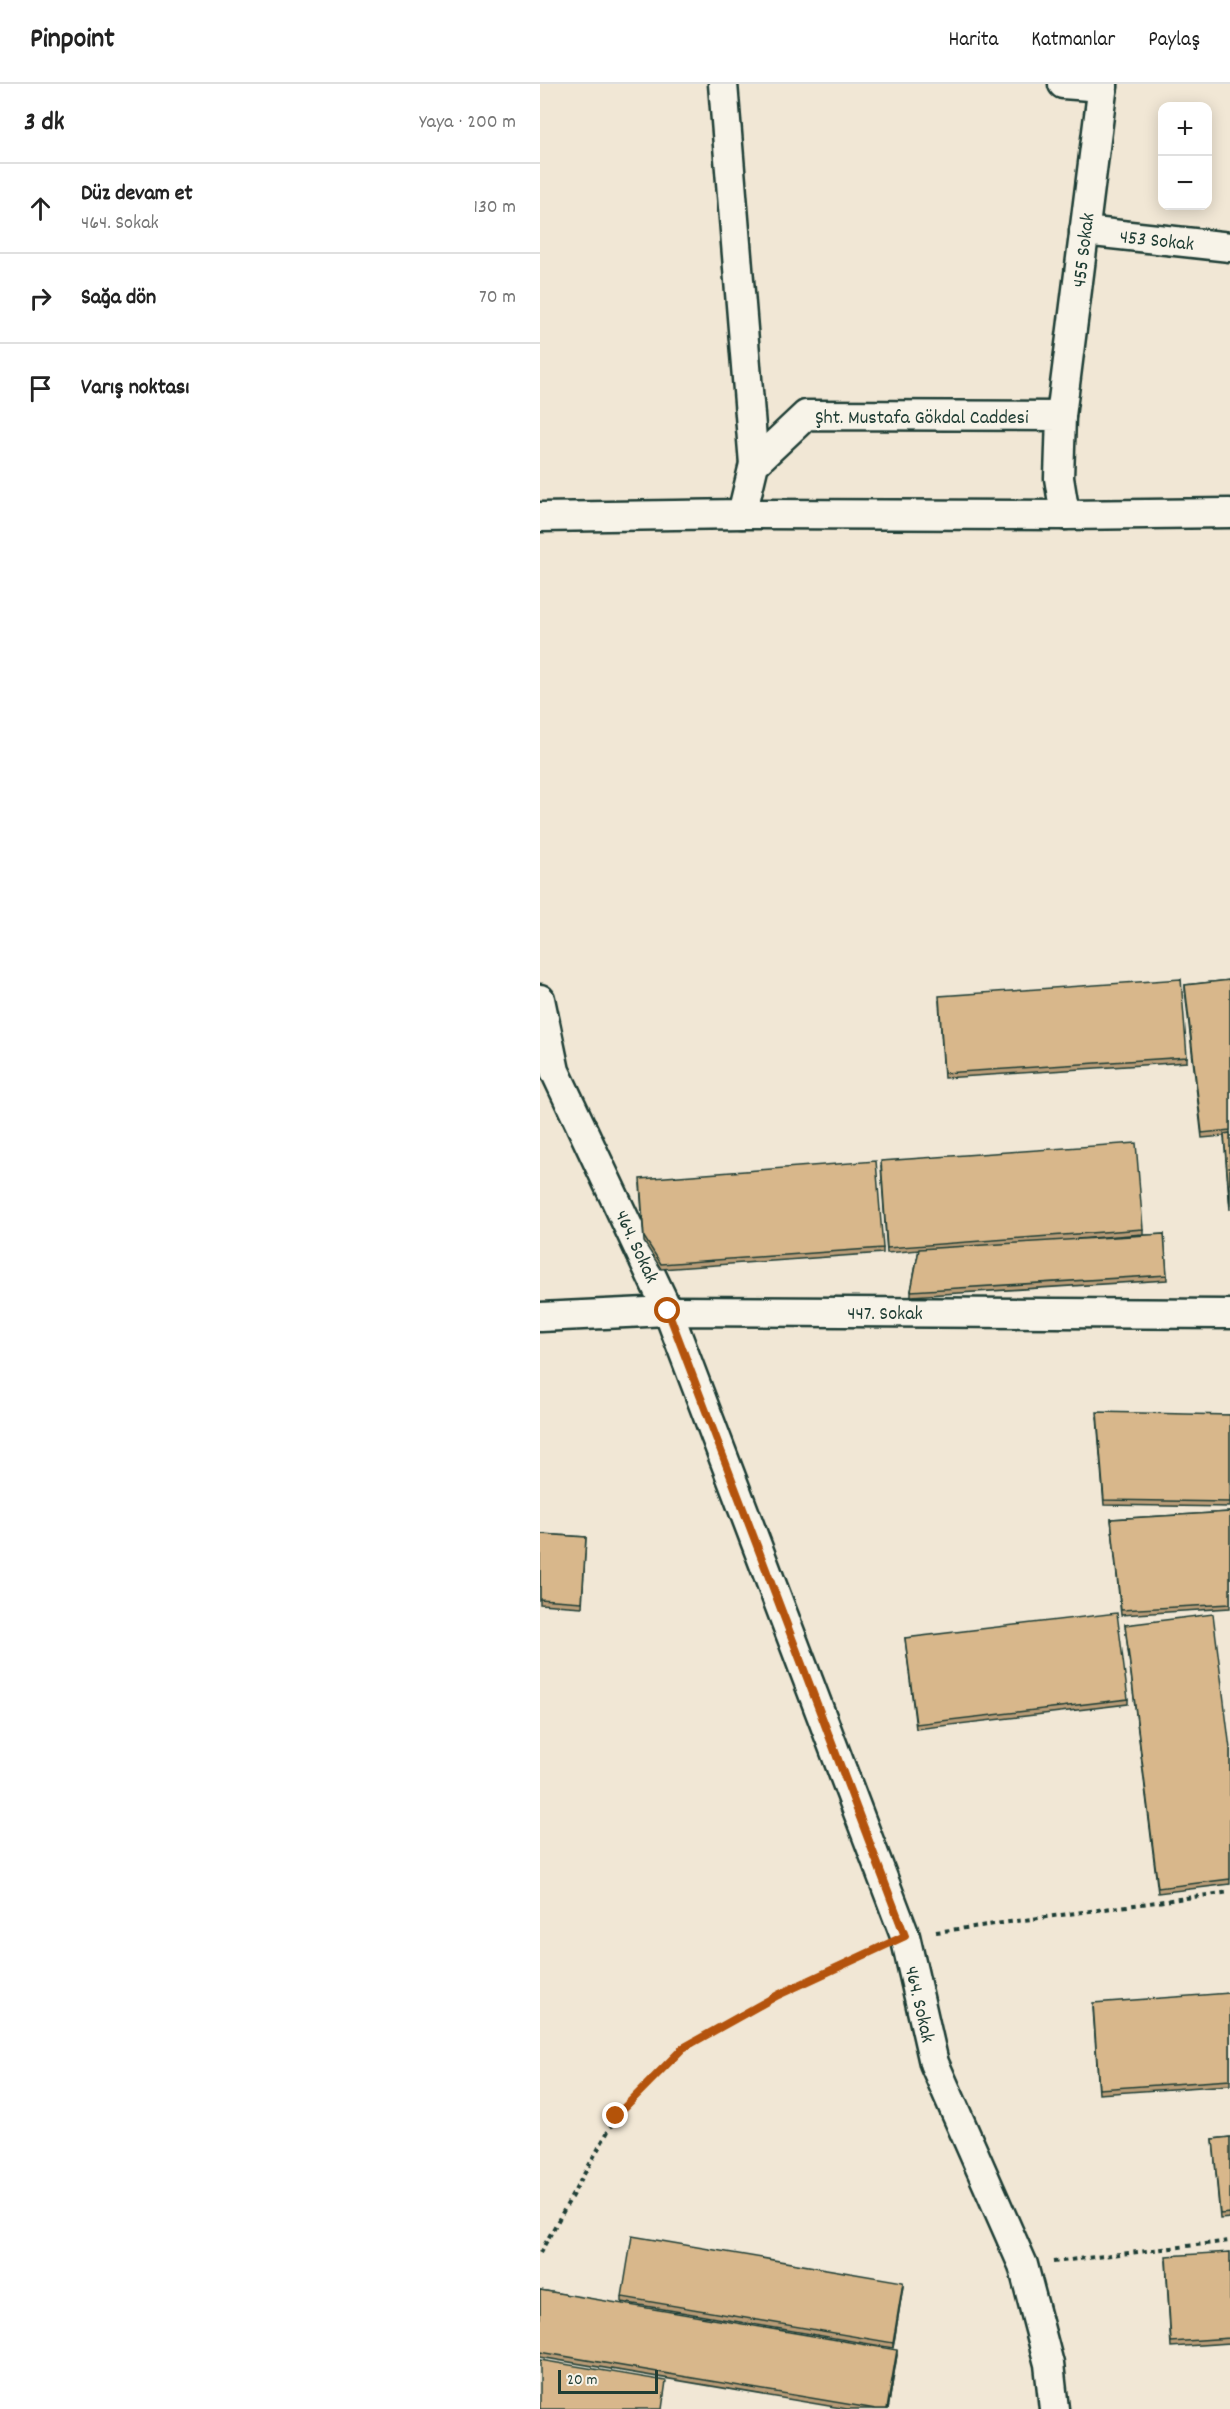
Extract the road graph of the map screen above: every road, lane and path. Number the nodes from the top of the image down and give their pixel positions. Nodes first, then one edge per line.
1 (723, 84) edge
2 (1063, 84) edge
3 (1103, 86) edge
4 (1084, 231) junction
5 (1230, 247) edge
6 (1061, 416) junction
7 (754, 464) junction
8 (1230, 513) edge
9 (742, 514) junction
10 (1065, 515) junction
11 (540, 517) edge
12 (540, 999) edge
13 (668, 1311) junction
14 (1230, 1314) edge
15 (540, 1317) edge
16 (1230, 1892) edge
17 (905, 1936) junction
18 (1230, 2241) edge
19 (540, 2253) edge
20 (1023, 2265) junction
21 (1054, 2409) edge

1 - 7 street
2 - 3 street
3 - 4 street, 455 Sokak
4 - 5 street, 453 Sokak
4 - 6 street, 455 Sokak
6 - 7 street, Şht. Mustafa Gökdal Caddesi
6 - 10 street
7 - 9 street
8 - 10 street
9 - 10 street
9 - 11 street
12 - 13 street, 464. Sokak
13 - 14 street, 447. Sokak
13 - 15 street, 447. Sokak
13 - 17 street, 464. Sokak
16 - 17 path
17 - 19 path
17 - 20 street, 464. Sokak
18 - 20 path
20 - 21 street, 464. Sokak

